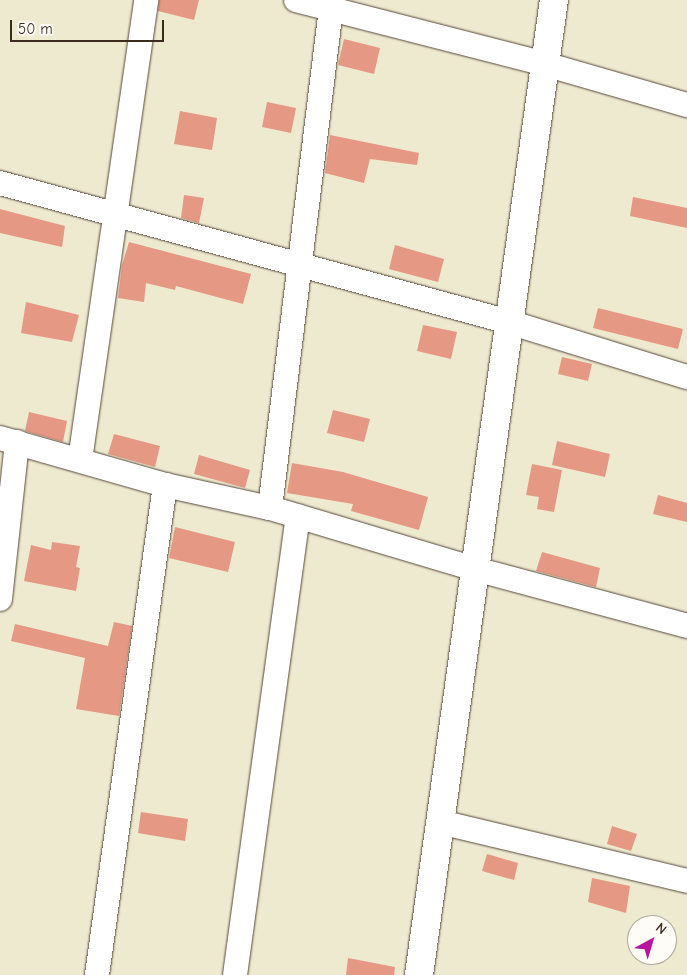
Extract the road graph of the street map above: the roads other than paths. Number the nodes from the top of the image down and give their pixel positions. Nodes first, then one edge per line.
1 (146, 0) edge
2 (296, 0) edge
3 (554, 0) edge
4 (331, 4) edge
5 (545, 64) junction
6 (687, 105) edge
7 (0, 183) edge
8 (115, 214) junction
9 (300, 264) junction
10 (509, 322) junction
11 (687, 377) edge
12 (9, 440) edge
13 (80, 460) junction
14 (165, 486) junction
15 (270, 508) junction
16 (298, 516) junction
17 (475, 569) junction
18 (0, 599) edge
19 (687, 626) edge
20 (440, 822) junction
21 (687, 881) edge
22 (97, 975) edge
23 (235, 975) edge
24 (420, 975) edge

1 - 8 street
2 - 4 street
3 - 5 street
4 - 5 street
4 - 9 street
5 - 6 street
5 - 10 street
7 - 8 street
8 - 9 street
8 - 13 street
9 - 10 street
9 - 15 street
10 - 11 street
10 - 17 street
12 - 13 street
12 - 18 street
13 - 14 street
14 - 15 street
14 - 22 street
15 - 16 street
16 - 17 street
16 - 23 street
17 - 19 street
17 - 20 street
20 - 21 street
20 - 24 street

